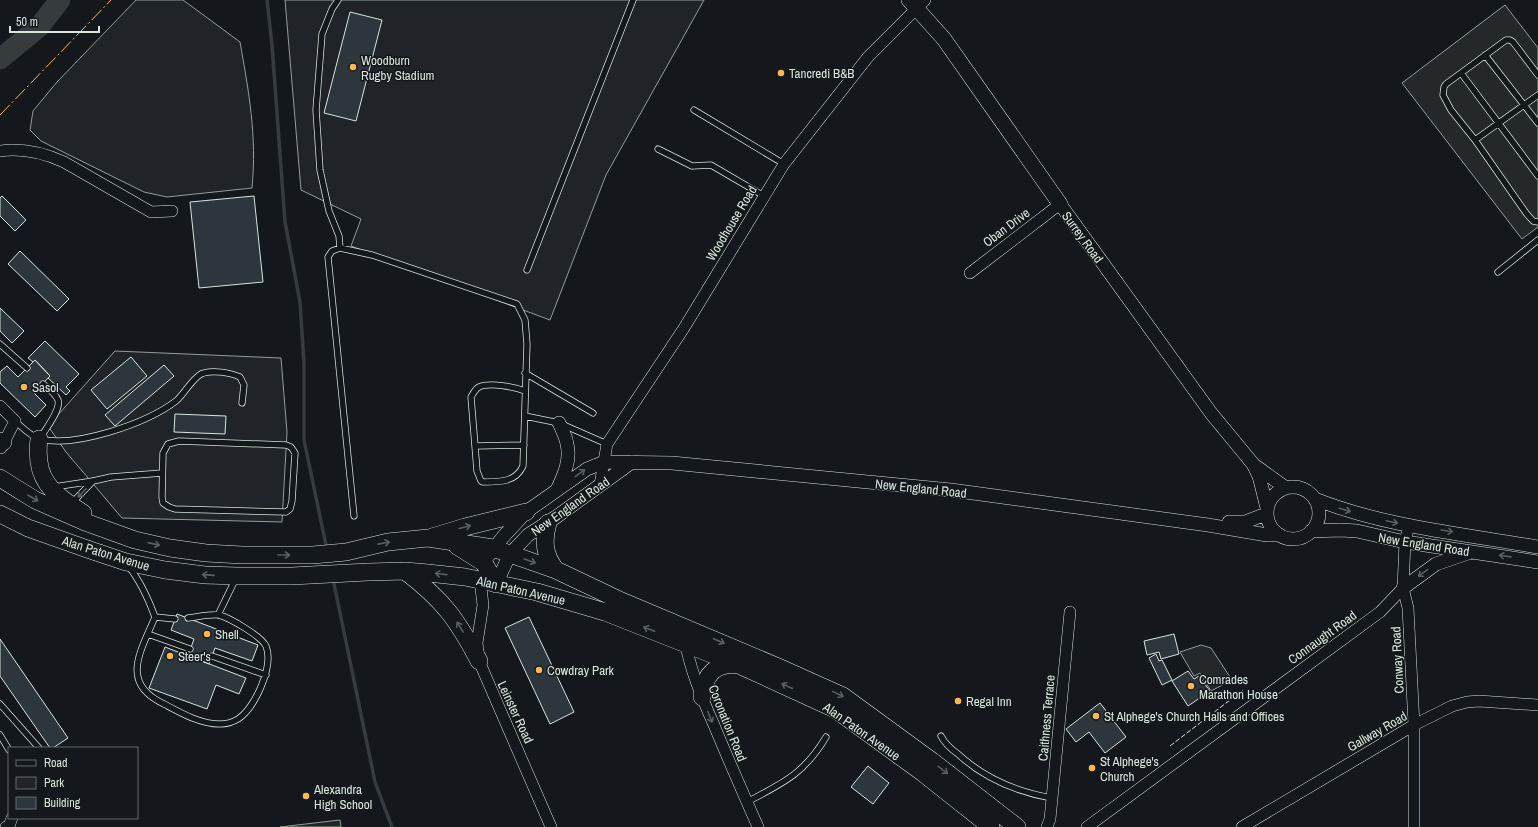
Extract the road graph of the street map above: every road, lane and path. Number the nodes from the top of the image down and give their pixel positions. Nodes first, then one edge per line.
1 (338, 0) edge
2 (633, 0) edge
3 (917, 2) edge
4 (1485, 55) junction
5 (1461, 73) junction
6 (1538, 75) edge
7 (1538, 95) edge
8 (1524, 105) junction
9 (694, 110) dead end
10 (1499, 123) junction
11 (1538, 123) edge
12 (1475, 140) junction
13 (658, 149) dead end
14 (0, 151) edge
15 (784, 164) junction
16 (1538, 176) edge
17 (764, 196) junction
18 (1060, 204) junction
19 (172, 211) dead end
20 (1538, 222) edge
21 (1538, 240) edge
22 (340, 248) junction
23 (527, 270) dead end
24 (970, 272) dead end
25 (1498, 272) dead end
26 (0, 344) edge
27 (27, 368) dead end
28 (525, 373) junction
29 (43, 384) dead end
30 (525, 391) junction
31 (242, 404) dead end
32 (0, 406) edge
33 (593, 413) dead end
34 (525, 416) junction
35 (15, 422) junction
36 (559, 423) junction
37 (39, 439) junction
38 (1, 444) edge
39 (607, 444) junction
40 (524, 445) junction
41 (475, 446) junction
42 (604, 462) junction
43 (632, 462) junction
44 (1253, 464) junction
45 (162, 473) junction
46 (0, 478) edge
47 (93, 481) junction
48 (600, 485) junction
49 (50, 488) junction
50 (1286, 488) junction
51 (557, 490) junction
52 (1315, 499) junction
53 (70, 505) junction
54 (1267, 511) junction
55 (526, 512) junction
56 (0, 514) edge
57 (354, 516) dead end
58 (548, 523) junction
59 (1208, 525) junction
60 (1409, 525) junction
61 (28, 528) junction
62 (0, 529) edge
63 (1311, 531) junction
64 (111, 532) junction
65 (1280, 535) junction
66 (428, 538) junction
67 (448, 542) junction
68 (1405, 542) junction
69 (1538, 547) edge
70 (493, 548) junction
71 (1472, 552) junction
72 (510, 554) junction
73 (126, 562) junction
74 (1538, 562) edge
75 (484, 563) junction
76 (556, 570) junction
77 (404, 571) junction
78 (237, 576) junction
79 (480, 580) junction
80 (496, 584) junction
81 (1402, 588) junction
82 (483, 605) junction
83 (1070, 612) dead end
84 (218, 615) junction
85 (155, 617) junction
86 (188, 618) dead end
87 (175, 620) dead end
88 (683, 626) junction
89 (148, 634) junction
90 (686, 643) junction
91 (190, 649) dead end
92 (212, 656) dead end
93 (479, 661) junction
94 (739, 665) junction
95 (266, 676) junction
96 (702, 697) junction
97 (0, 704) edge
98 (1538, 705) edge
99 (1414, 726) junction
100 (0, 735) edge
101 (941, 736) dead end
102 (826, 737) dead end
103 (38, 747) edge
104 (8, 748) edge
105 (1052, 798) junction
106 (747, 802) junction
107 (12, 819) edge
108 (6, 827) edge
109 (552, 827) edge
110 (758, 827) edge
111 (991, 827) edge
112 (1017, 827) edge
113 (1047, 827) edge
114 (1087, 827) edge
115 (1242, 827) edge
116 (1414, 827) edge

1 - 22 lane
2 - 23 lane
3 - 15 street, Woodhouse Road
3 - 18 main road, Surrey Road
4 - 5 lane
4 - 6 lane
4 - 8 lane
5 - 10 lane
5 - 12 lane
7 - 8 lane
8 - 10 lane
8 - 11 lane
9 - 15 lane
10 - 12 lane
10 - 16 lane
12 - 20 lane
13 - 17 lane
14 - 19 street
15 - 17 street, Woodhouse Road
17 - 39 street, Woodhouse Road
18 - 24 street, Oban Drive
18 - 44 street, Surrey Road
21 - 25 lane
22 - 28 lane
22 - 57 lane
26 - 27 lane
28 - 30 lane
28 - 33 lane
29 - 37 lane
30 - 34 lane
30 - 41 lane
31 - 37 lane
32 - 35 street
34 - 36 lane
34 - 40 lane
35 - 37 lane
35 - 38 street
36 - 39 lane
36 - 51 street
37 - 49 main road
39 - 42 street, Woodhouse Road
40 - 41 lane
40 - 41 lane
42 - 43 street, New England Road
42 - 48 street, Woodhouse Road
51 -> 42 street, New England Road
43 - 48 street, New England Road
43 - 59 street, New England Road
44 - 50 street, Surrey Road
44 - 54 street, Surrey Road
45 - 45 lane
45 - 47 lane
46 -> 64 main road, Alan Paton Avenue
47 - 49 lane
47 -> 53 lane
48 - 58 street, New England Road
49 - 53 main road
50 - 52 street
50 - 54 street
51 - 55 street, New England Road
52 -> 60 street, New England Road
52 - 63 street
53 - 64 main road
54 - 59 street, New England Road
54 - 65 street
66 -> 55 main road
55 - 70 street, New England Road
56 - 61 main road, Alan Paton Avenue
58 - 72 street, New England Road
58 - 76 main road
59 - 65 street, New England Road
60 - 68 street
60 -> 69 street, New England Road
61 - 62 main road
61 - 73 main road, Alan Paton Avenue
63 - 65 street
63 - 68 street, New England Road
64 -> 66 main road, Alan Paton Avenue
66 - 67 main road, Alan Paton Avenue
67 - 70 main road, Alan Paton Avenue
67 - 75 main road
68 - 71 street, New England Road
68 - 81 street
70 - 72 main road, Alan Paton Avenue
70 - 75 street, New England Road
74 -> 71 street, New England Road
71 -> 81 street
72 -> 76 main road, Alan Paton Avenue
72 - 80 street, New England Road
78 -> 73 main road, Alan Paton Avenue
73 - 85 lane
75 - 79 street, New England Road
75 - 80 main road
76 - 88 main road, Alan Paton Avenue
77 - 78 main road, Alan Paton Avenue
79 -> 77 main road, Alan Paton Avenue
93 -> 77 main road
78 - 84 lane
79 - 80 main road, Alan Paton Avenue
79 - 82 street, Leinster Road
80 - 82 street, Leinster Road
90 -> 80 main road, Alan Paton Avenue
81 - 99 street, Conway Road
81 - 114 street, Connaught Road
82 - 93 street, Leinster Road
83 - 105 street, Caithness Terrace
84 - 86 lane
84 - 95 lane
85 - 87 lane
85 - 89 lane
88 - 90 street, Coronation Road
88 -> 112 main road, Alan Paton Avenue
89 - 91 lane
89 - 95 lane
90 - 94 main road, Alan Paton Avenue
90 - 96 street, Coronation Road
92 - 95 lane
93 - 109 street, Leinster Road
94 - 96 main road
111 -> 94 main road, Alan Paton Avenue
96 -> 106 street, Coronation Road
97 - 103 lane
98 - 99 street, Gallway Road
99 - 115 street, Gallway Road
99 - 116 street, Conway Road
100 - 104 lane
101 - 105 lane
102 - 106 lane
105 - 113 street, Caithness Terrace
106 - 110 street, Coronation Road
107 - 108 street

